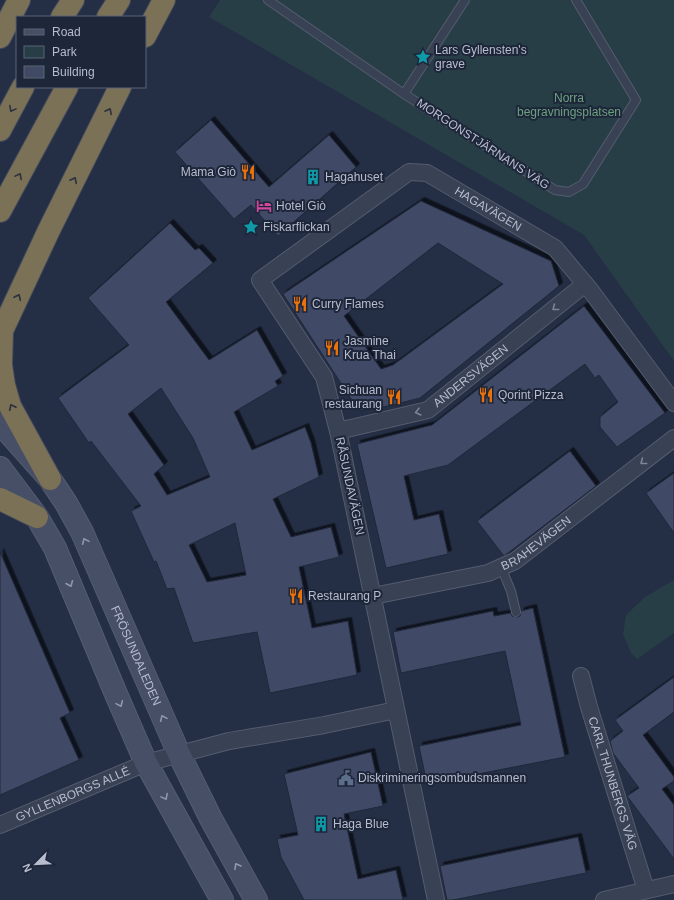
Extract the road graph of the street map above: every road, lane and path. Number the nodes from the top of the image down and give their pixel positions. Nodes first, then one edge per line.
1 (19, 0) edge
2 (73, 0) edge
3 (118, 0) edge
4 (164, 0) edge
5 (268, 0) edge
6 (465, 0) edge
7 (576, 0) edge
8 (63, 16) edge
9 (109, 16) edge
10 (146, 34) edge
11 (0, 37) edge
12 (23, 88) edge
13 (66, 88) edge
14 (120, 88) edge
15 (404, 94) junction
16 (0, 130) edge
17 (0, 211) edge
18 (260, 280) joint
19 (585, 284) junction
20 (1, 334) edge
21 (674, 403) edge
22 (0, 423) edge
23 (338, 431) junction
24 (674, 438) edge
25 (0, 468) edge
26 (50, 479) junction
27 (0, 498) edge
28 (37, 517) junction
29 (508, 564) junction
30 (373, 596) junction
31 (516, 612) dead end
32 (581, 676) dead end
33 (396, 710) junction
34 (179, 754) junction
35 (146, 762) junction
36 (0, 825) edge
37 (674, 884) edge
38 (646, 890) junction
39 (222, 900) edge
40 (256, 900) edge
41 (436, 900) edge
42 (604, 900) edge

1 - 11 highway
2 - 8 highway
3 - 9 highway
4 - 10 highway
5 - 15 lane, MORGONSTJÄRNANS VÄG
6 - 15 lane
7 - 15 lane, MORGONSTJÄRNANS VÄG
12 -> 16 highway
17 -> 13 highway
20 -> 14 highway
18 - 19 street, HAGAVÄGEN
18 - 23 street, RÅSUNDAVÄGEN
19 - 21 street, HAGAVÄGEN
19 -> 23 street, ANDERSVÄGEN
26 -> 20 highway
22 - 26 main road, FRÖSUNDALEDEN
23 - 30 street, RÅSUNDAVÄGEN
24 -> 29 street, BRAHEVÄGEN
25 - 28 main road
34 -> 26 main road, FRÖSUNDALEDEN
27 - 28 highway
28 -> 35 main road
29 - 30 street, BRAHEVÄGEN
29 - 31 lane
30 - 33 street, RÅSUNDAVÄGEN
32 - 38 street, CARL THUNBERGS VÄG
33 - 34 street
33 - 41 street, RÅSUNDAVÄGEN
34 - 35 street
40 -> 34 main road, FRÖSUNDALEDEN
35 - 36 street, GYLLENBORGS ALLÉ
35 -> 39 main road
37 - 38 street
38 - 42 street

